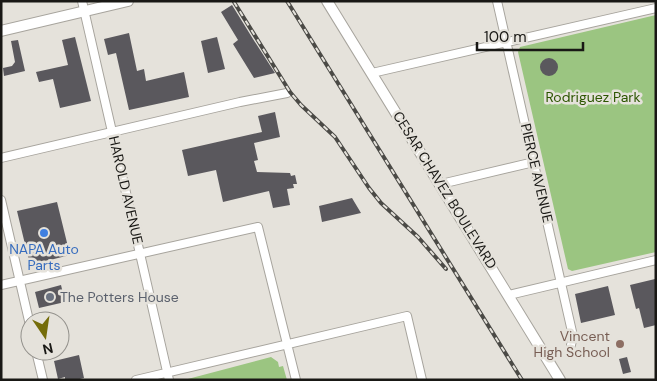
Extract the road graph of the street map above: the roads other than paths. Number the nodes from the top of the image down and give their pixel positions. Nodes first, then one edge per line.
1 (128, 1) edge
2 (327, 1) edge
3 (497, 1) edge
4 (84, 6) edge
5 (656, 8) edge
6 (1, 31) edge
7 (507, 41) junction
8 (372, 73) junction
9 (287, 93) dead end
10 (112, 132) junction
11 (1, 158) edge
12 (534, 162) junction
13 (441, 184) junction
14 (1, 200) edge
15 (140, 252) junction
16 (656, 260) edge
17 (19, 280) junction
18 (562, 282) junction
19 (1, 285) edge
20 (509, 295) junction
21 (26, 311) edge
22 (287, 344) junction
23 (571, 345) dead end
24 (38, 361) edge
25 (168, 376) edge
26 (43, 380) edge
27 (136, 380) edge
28 (296, 380) edge
29 (422, 380) edge
30 (560, 380) edge

1 - 4 main road
2 - 8 main road, CESAR CHAVEZ BOULEVARD
3 - 7 street, PIERCE AVENUE
4 - 6 main road
4 - 10 street, HAROLD AVENUE
5 - 7 street
7 - 8 street
7 - 12 street, PIERCE AVENUE
8 - 13 main road, CESAR CHAVEZ BOULEVARD
9 - 10 street
10 - 11 street
10 - 15 street, HAROLD AVENUE
12 - 13 street
12 - 18 street, PIERCE AVENUE
13 - 20 main road, CESAR CHAVEZ BOULEVARD
14 - 17 street
15 - 17 street
15 - 22 street
15 - 25 street, HAROLD AVENUE
16 - 18 street
17 - 19 street
17 - 21 street
18 - 20 street
18 - 23 street, PIERCE AVENUE
20 - 30 main road, CESAR CHAVEZ BOULEVARD
22 - 25 street
22 - 28 street
22 - 29 street
24 - 26 street
25 - 27 street

